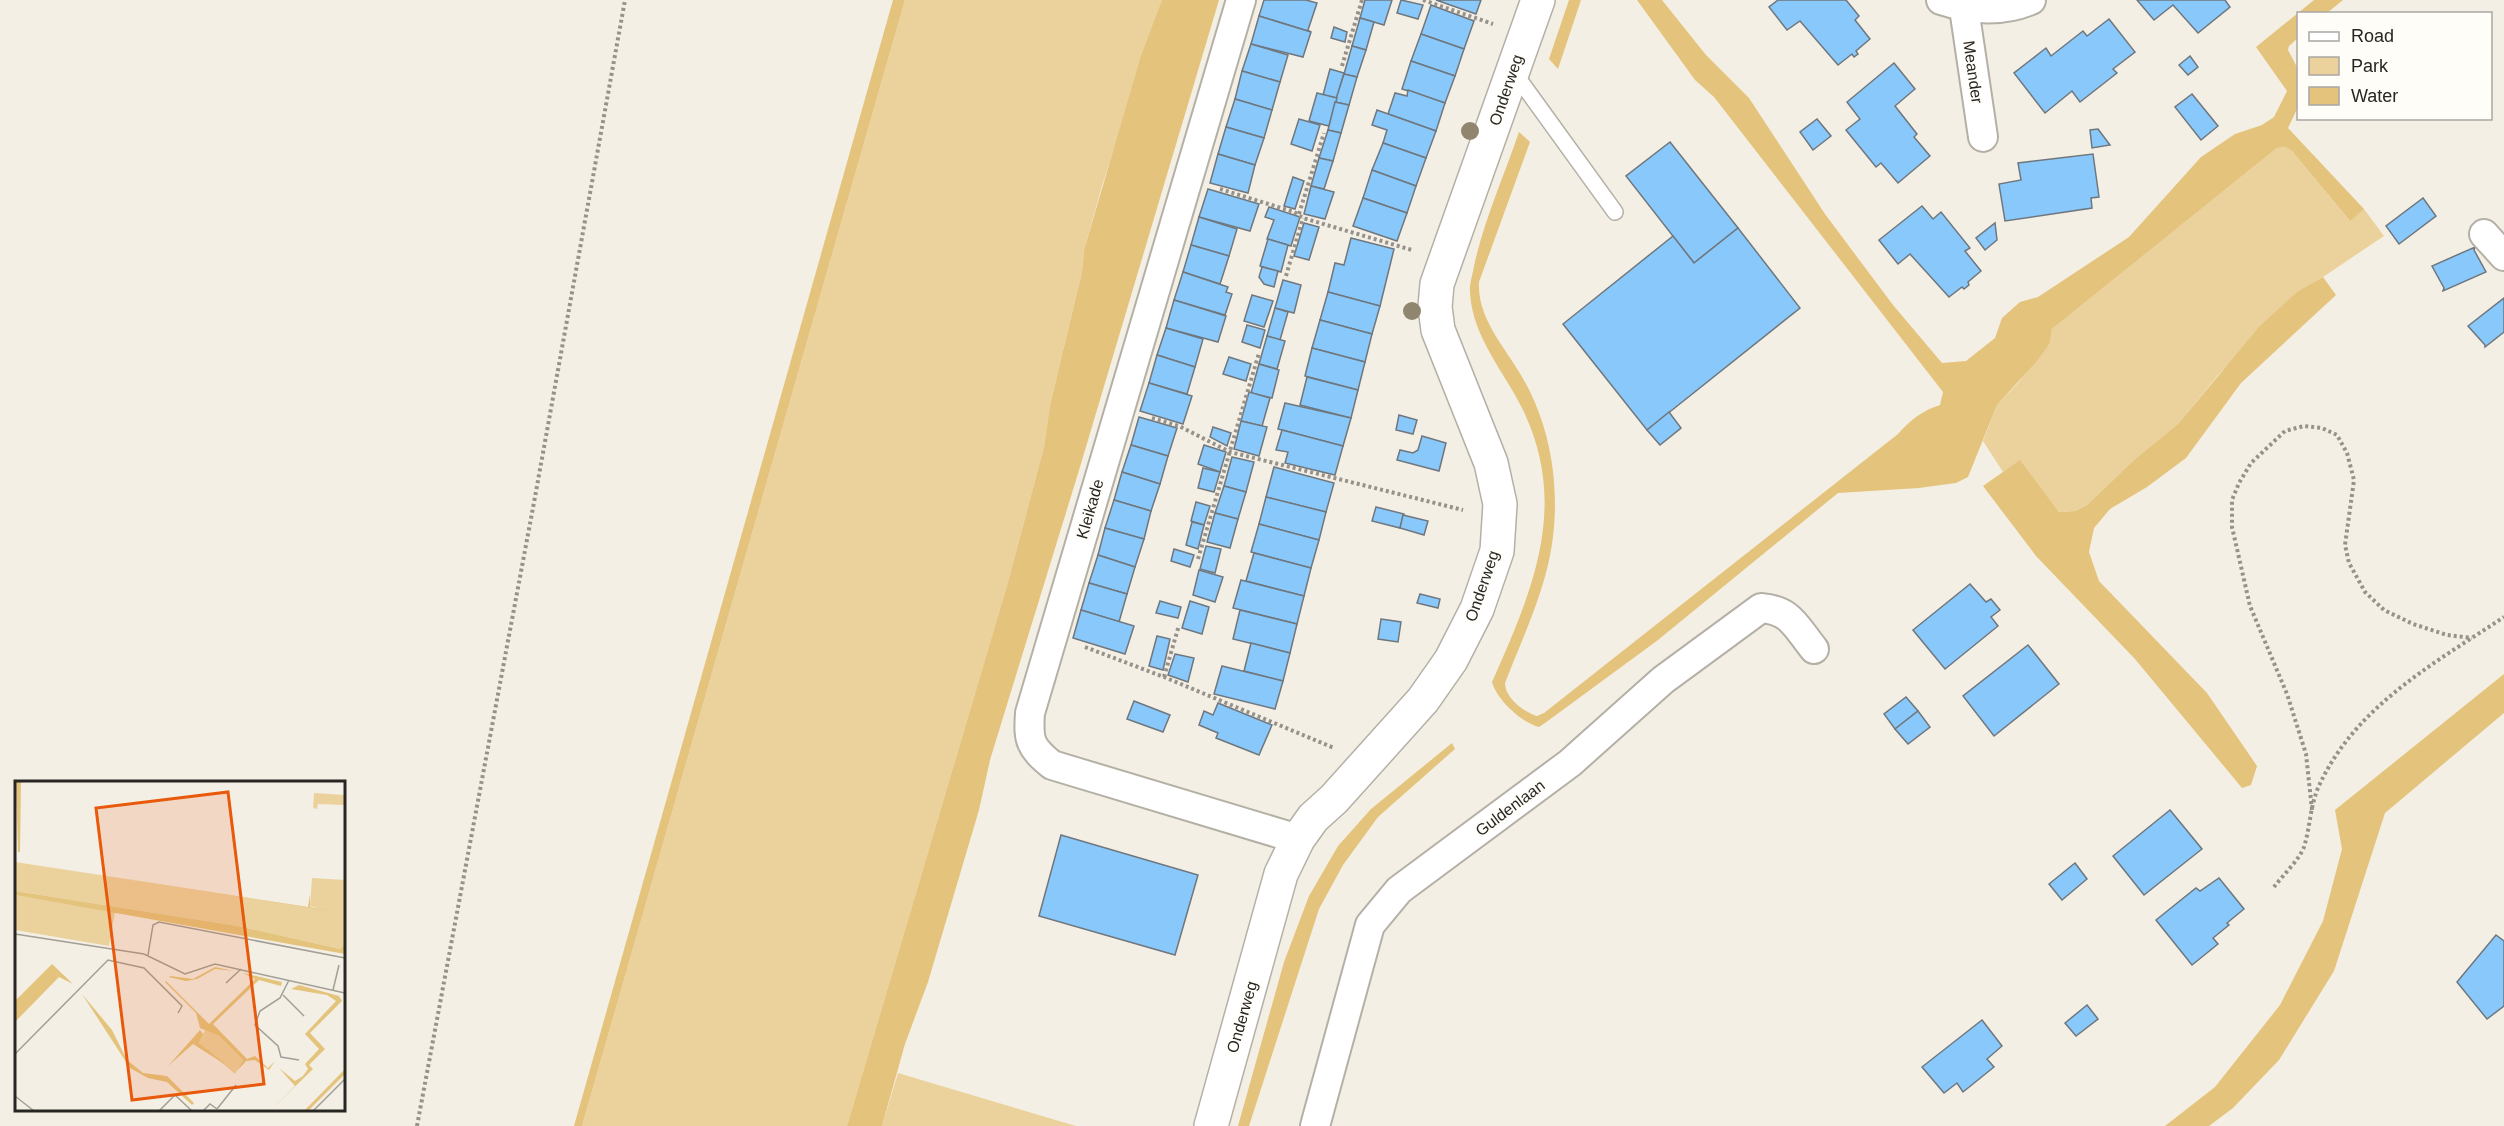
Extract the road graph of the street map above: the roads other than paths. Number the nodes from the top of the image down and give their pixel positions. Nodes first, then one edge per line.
1 (1241, 0) edge
2 (1538, 0) edge
3 (2031, 0) edge
4 (1952, 4) edge
5 (1513, 70) junction
6 (1983, 136) dead end
7 (1615, 212) dead end
8 (2484, 234) dead end
9 (2504, 256) edge
10 (1814, 649) dead end
11 (1298, 839) junction
12 (1211, 1126) edge
13 (1315, 1126) edge

1 - 11 street, Kleikade
2 - 5 street, Onderweg
3 - 4 street, Meander
4 - 6 street, Meander
5 - 7 lane
5 - 11 street, Onderweg
8 - 9 street
10 - 13 street, Guldenlaan
11 - 12 street, Onderweg

